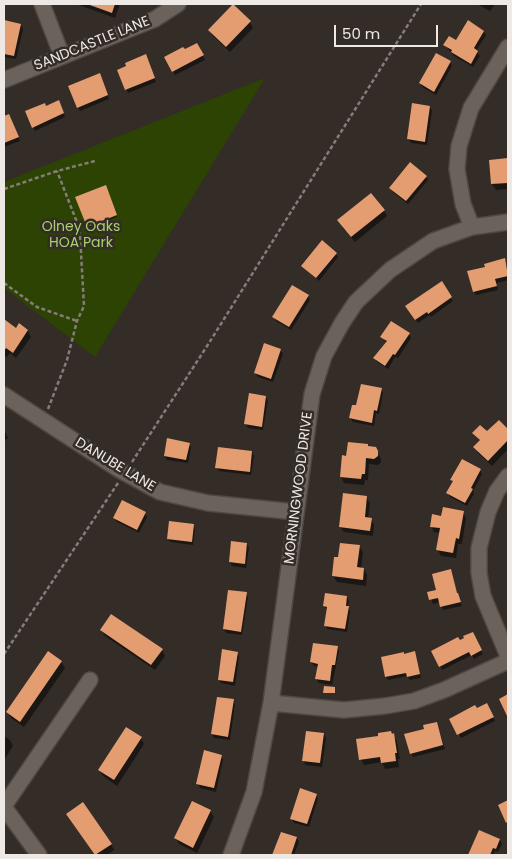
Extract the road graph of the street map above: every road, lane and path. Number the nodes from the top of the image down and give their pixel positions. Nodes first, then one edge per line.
1 (42, 4) edge
2 (178, 4) edge
3 (421, 4) edge
4 (508, 47) edge
5 (62, 56) junction
6 (4, 80) edge
7 (95, 161) dead end
8 (57, 171) junction
9 (4, 189) edge
10 (508, 222) edge
11 (472, 227) junction
12 (4, 283) edge
13 (77, 321) junction
14 (4, 395) edge
15 (42, 420) junction
16 (124, 473) junction
17 (508, 476) edge
18 (296, 512) junction
19 (4, 654) edge
20 (508, 656) edge
21 (508, 661) edge
22 (90, 680) dead end
23 (271, 703) junction
24 (4, 807) edge
25 (40, 855) edge
26 (231, 855) edge

1 - 5 street
2 - 5 street, SANDCASTLE LANE
3 - 16 path
4 - 11 street
5 - 6 street, SANDCASTLE LANE
7 - 8 path
8 - 9 path
8 - 13 path
10 - 11 street, MORNINGWOOD DRIVE
11 - 18 street, MORNINGWOOD DRIVE
12 - 13 path
13 - 15 path
14 - 15 street, DANUBE LANE
15 - 16 street, DANUBE LANE
16 - 18 street, DANUBE LANE
16 - 19 path
17 - 20 street
18 - 23 street, MORNINGWOOD DRIVE
21 - 23 street
22 - 24 street
23 - 26 street, MORNINGWOOD DRIVE
24 - 25 street

